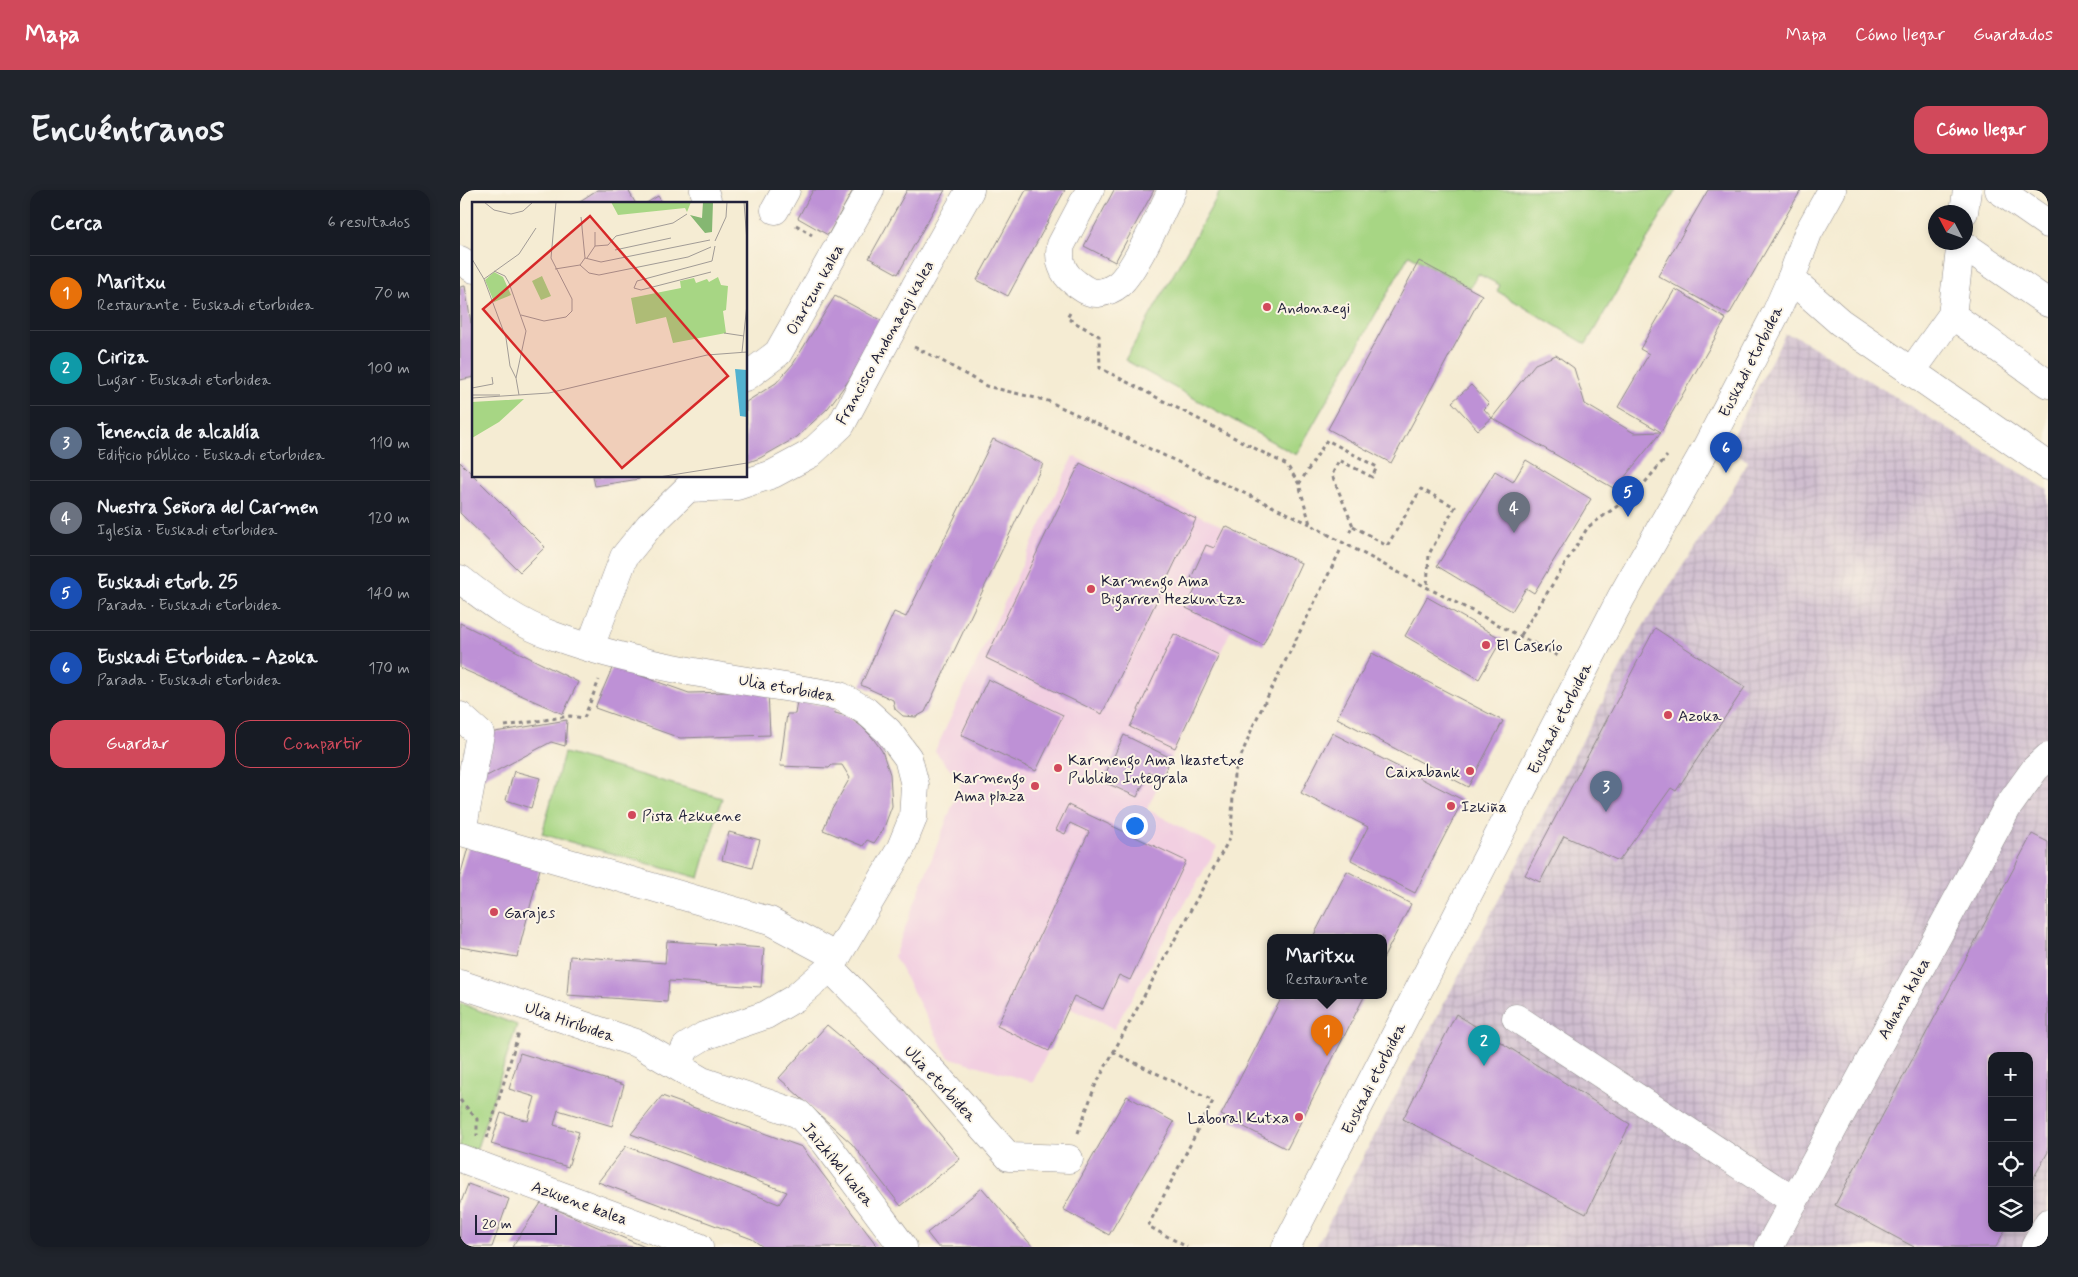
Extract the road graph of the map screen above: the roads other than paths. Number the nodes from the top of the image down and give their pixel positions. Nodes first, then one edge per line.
1 (870, 190) edge
2 (970, 190) edge
3 (1090, 190) edge
4 (1172, 190) edge
5 (1832, 190) edge
6 (1967, 190) edge
7 (1999, 190) edge
8 (1965, 205) edge
9 (2048, 224) edge
10 (1960, 250) edge
11 (1971, 250) edge
12 (460, 260) edge
13 (472, 269) edge
14 (1791, 279) junction
15 (2048, 303) edge
16 (1952, 315) junction
17 (1911, 372) junction
18 (748, 376) edge
19 (2048, 384) edge
20 (2048, 466) edge
21 (686, 482) edge
22 (460, 579) edge
23 (590, 647) junction
24 (460, 716) edge
25 (2048, 757) edge
26 (833, 963) junction
27 (460, 984) edge
28 (1516, 1018) dead end
29 (678, 1065) junction
30 (1069, 1159) road end
31 (469, 1161) edge
32 (1794, 1201) junction
33 (2048, 1223) edge
34 (699, 1247) edge
35 (903, 1247) edge
36 (1286, 1247) edge
37 (1769, 1247) edge
38 (2035, 1247) edge

1 - 18 street, Oiartzun kalea
2 - 21 street, Francisco Andonaegi kalea
3 - 4 street
5 - 14 street, Euskadi etorbidea
6 - 8 street
7 - 9 street
10 - 16 street
11 - 15 street
12 - 13 street
14 - 17 street
14 - 36 street, Euskadi etorbidea
16 - 17 street
16 - 19 street
17 - 20 street
21 - 23 street
22 - 23 street, Ulia etorbidea
23 - 26 street, Ulia etorbidea
24 - 26 street
25 - 32 street, Aduana kalea
26 - 29 street, Ulia etorbidea
26 - 30 street, Ulia etorbidea
27 - 29 street, Ulia Hiribidea
28 - 32 street
29 - 35 street, Jaizkibel kalea
31 - 34 street, Azkuene kalea
32 - 37 street, Aduana kalea
33 - 38 street

